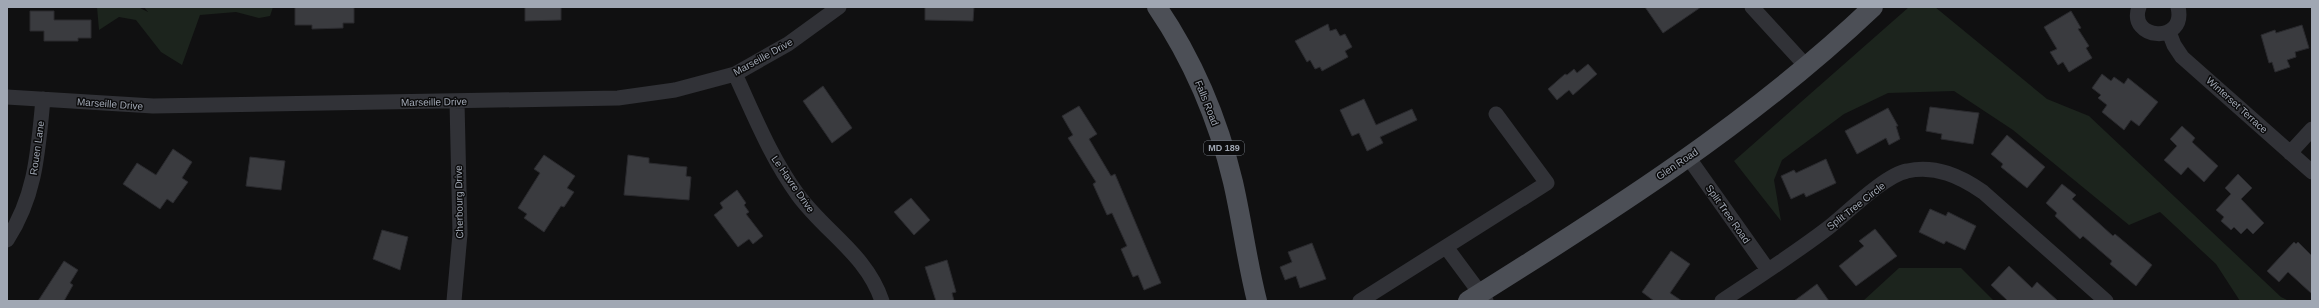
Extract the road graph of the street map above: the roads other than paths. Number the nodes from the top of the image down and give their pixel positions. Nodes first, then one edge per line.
1 (839, 7) edge
2 (1157, 7) edge
3 (1752, 7) edge
4 (1872, 7) edge
5 (2139, 7) edge
6 (2178, 7) edge
7 (2169, 32) junction
8 (1806, 66) junction
9 (734, 74) junction
10 (7, 97) edge
11 (43, 100) junction
12 (457, 102) junction
13 (1496, 114) dead end
14 (2312, 129) edge
15 (2290, 153) junction
16 (1688, 157) junction
17 (2312, 172) edge
18 (7, 240) edge
19 (1446, 247) junction
20 (1768, 270) junction
21 (1478, 298) edge
22 (454, 301) edge
23 (882, 301) edge
24 (1257, 301) edge
25 (1360, 301) edge
26 (1722, 301) edge
27 (2106, 301) edge

1 - 9 street, Marseille Drive
2 - 24 main road, Falls Road / MD 189
3 - 8 street
4 - 8 main road, Glen Road
5 - 7 street
6 - 7 street
7 - 15 street, Winterset Terrace
8 - 16 main road, Glen Road
9 - 12 street, Marseille Drive
9 - 23 street, Le Havre Drive
10 - 11 street, Marseille Drive
11 - 12 street, Marseille Drive
11 - 18 street, Rouen Lane
12 - 22 street, Cherbourg Drive
13 - 19 street
14 - 15 street
15 - 17 street, Winterset Terrace
16 - 20 street, Split Tree Road
16 - 21 main road, Glen Road
19 - 21 street
19 - 25 street
20 - 26 street, Split Tree Circle
20 - 27 street, Split Tree Circle

